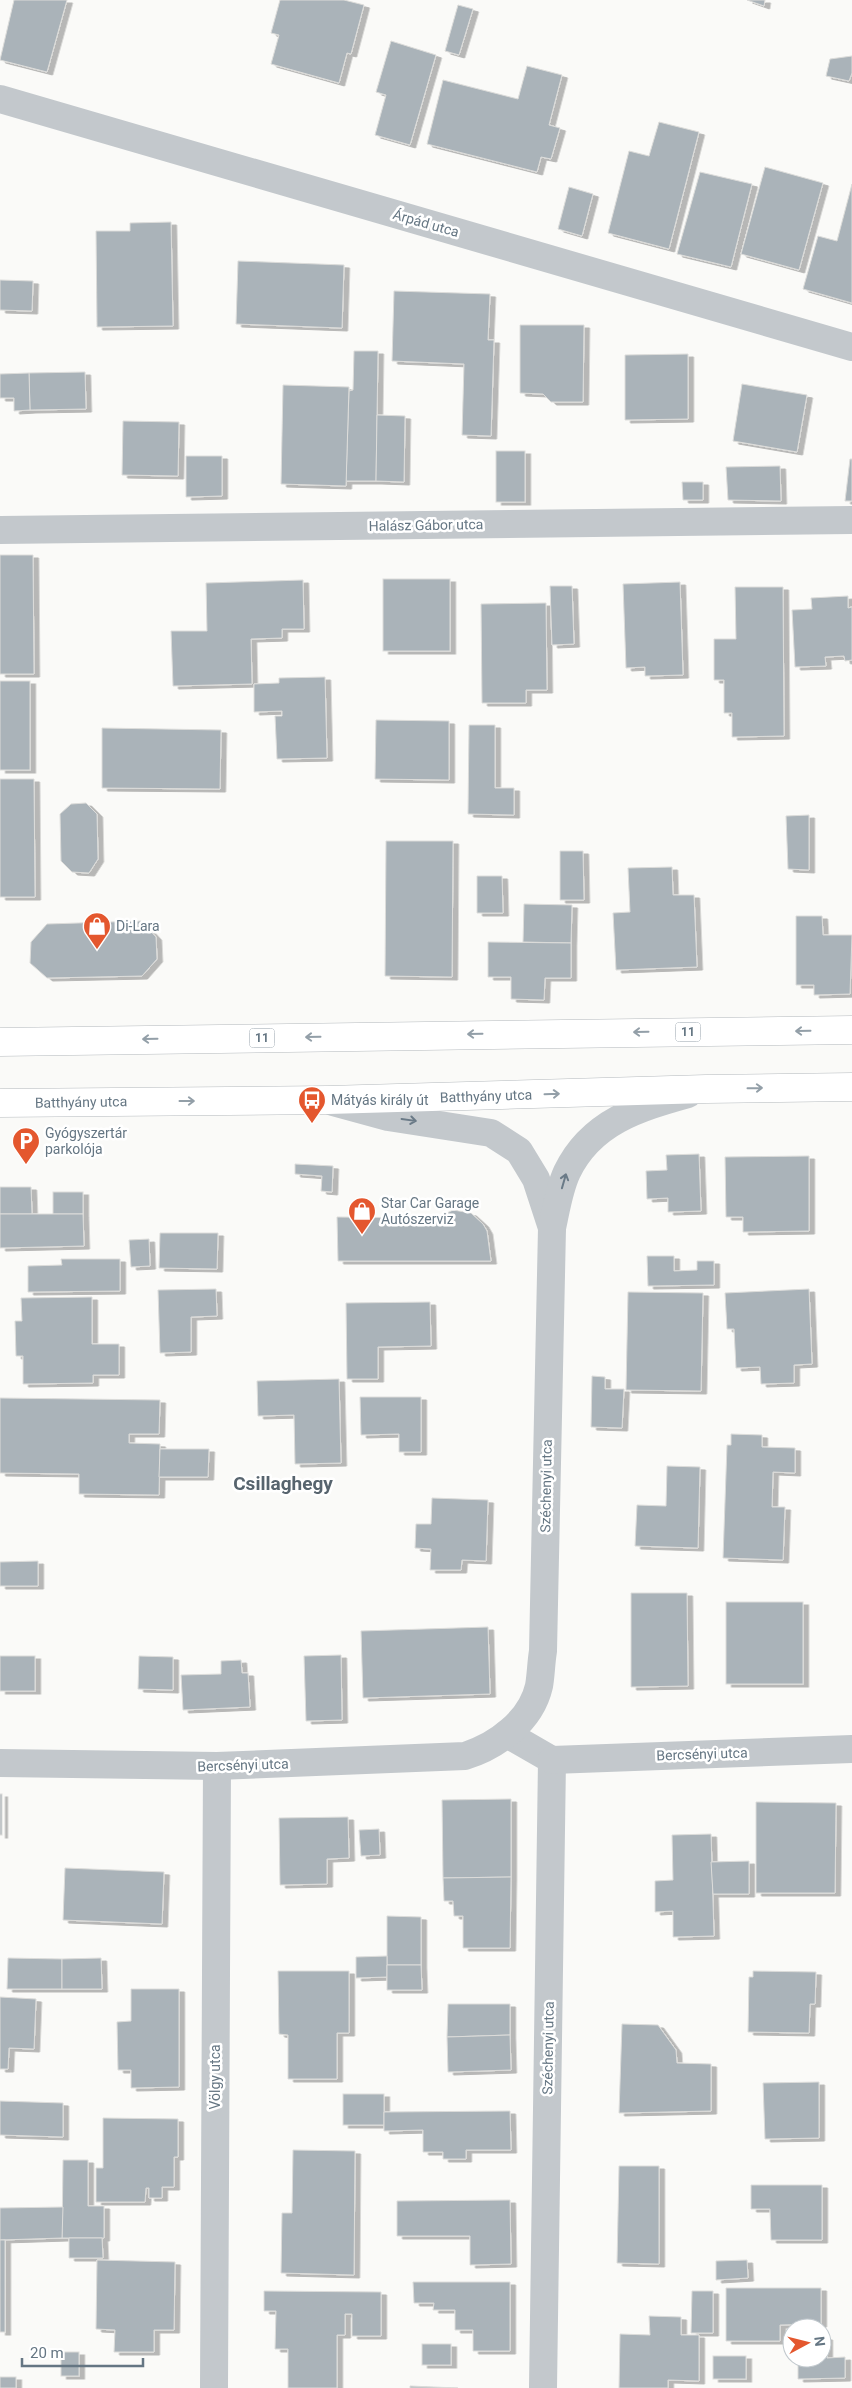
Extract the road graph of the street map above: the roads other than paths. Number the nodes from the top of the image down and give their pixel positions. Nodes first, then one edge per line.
1 (0, 100) edge
2 (852, 348) edge
3 (852, 520) edge
4 (0, 530) edge
5 (852, 1030) edge
6 (0, 1042) edge
7 (852, 1087) edge
8 (706, 1089) junction
9 (328, 1100) junction
10 (0, 1103) edge
11 (552, 1228) junction
12 (496, 1742) junction
13 (852, 1749) edge
14 (552, 1760) junction
15 (0, 1763) edge
16 (216, 1766) junction
17 (214, 2388) edge
18 (543, 2388) edge

1 - 2 street, Árpád utca
3 - 4 street, Halász Gábor utca
5 -> 6 main road, 11
8 -> 7 main road, Batthyány utca
9 -> 8 main road, Batthyány utca
11 -> 8 street, Széchenyi utca
10 -> 9 main road, Batthyány utca
9 -> 11 street, Széchenyi utca
11 - 12 street, Széchenyi utca
12 - 14 street
12 - 16 street, Bercsényi utca
13 - 14 street, Bercsényi utca
14 - 18 street, Széchenyi utca
15 - 16 street, Bercsényi utca
16 - 17 street, Völgy utca

